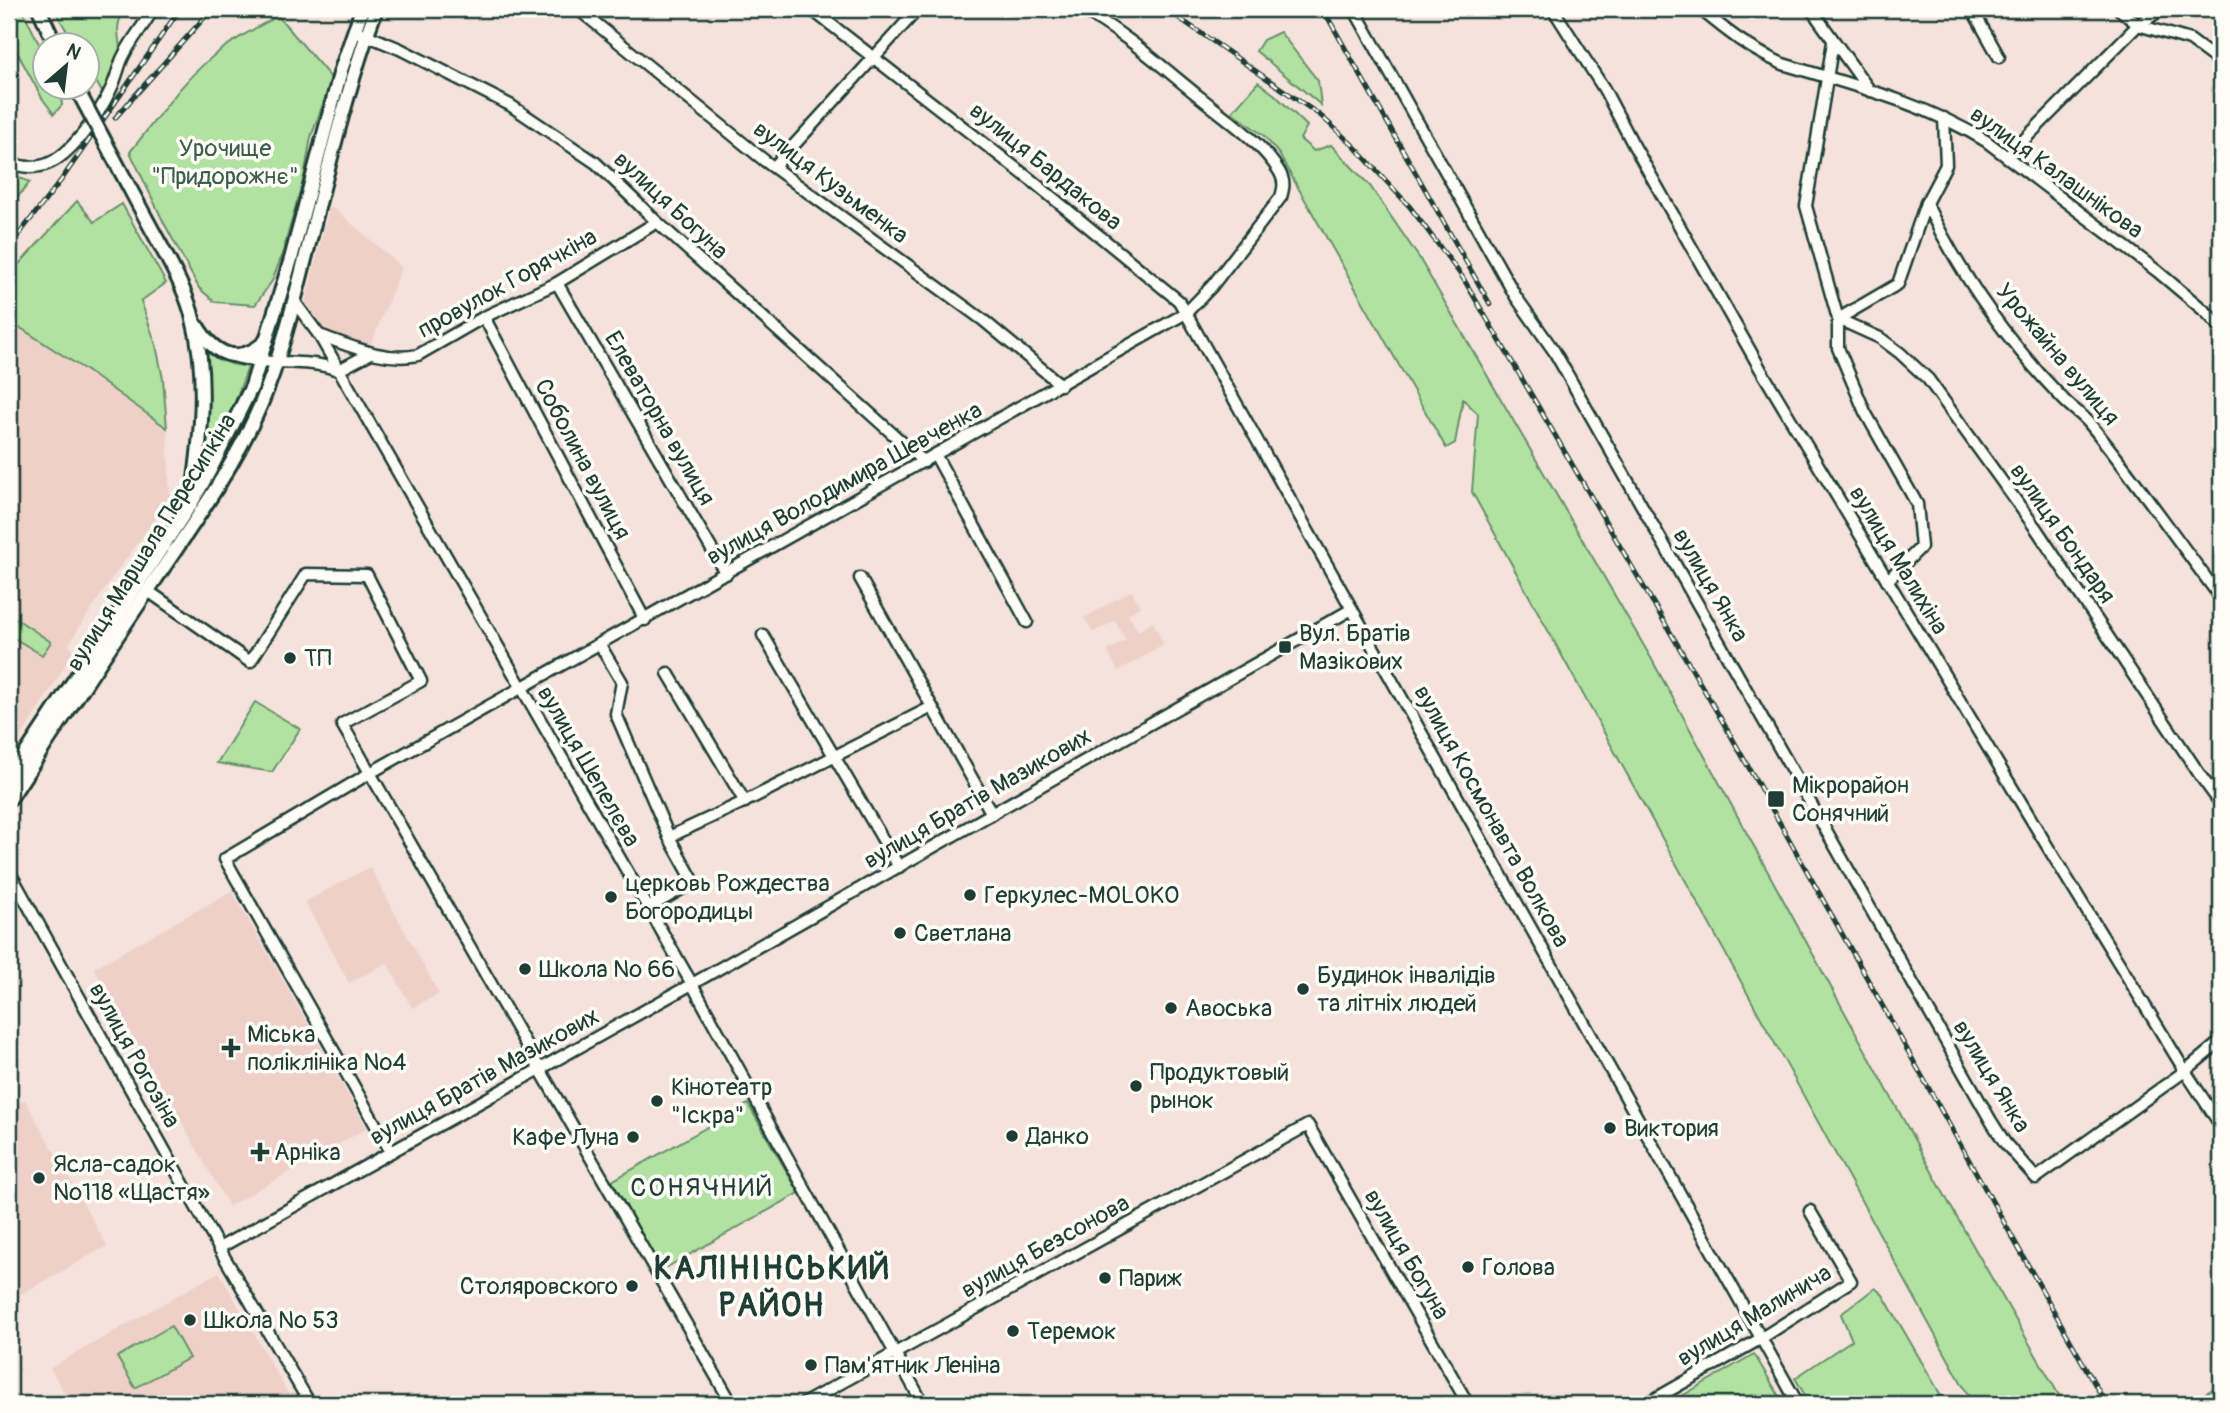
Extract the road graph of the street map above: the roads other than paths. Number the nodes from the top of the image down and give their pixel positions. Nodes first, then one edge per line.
1 (39, 9) edge
2 (153, 9) edge
3 (362, 9) edge
4 (376, 9) edge
5 (578, 9) edge
6 (811, 9) edge
7 (918, 9) edge
8 (1081, 9) edge
9 (1354, 9) edge
10 (1553, 9) edge
11 (1700, 9) edge
12 (1811, 9) edge
13 (1972, 9) edge
14 (2119, 9) edge
15 (2162, 9) edge
16 (2138, 25) junction
17 (354, 30) junction
18 (50, 32) edge
19 (367, 35) junction
20 (1833, 42) junction
21 (874, 57) junction
22 (1999, 57) dead end
23 (2221, 63) edge
24 (1827, 78) junction
25 (1871, 91) junction
26 (84, 102) edge
27 (1944, 118) junction
28 (2007, 157) junction
29 (9, 162) edge
30 (774, 167) junction
31 (1926, 203) junction
32 (657, 222) junction
33 (557, 284) junction
34 (294, 301) junction
35 (1186, 313) junction
36 (484, 317) junction
37 (193, 319) junction
38 (1838, 319) junction
39 (2221, 328) edge
40 (319, 335) junction
41 (267, 340) junction
42 (371, 353) junction
43 (231, 356) junction
44 (276, 362) junction
45 (260, 363) junction
46 (339, 370) junction
47 (1061, 385) junction
48 (936, 456) junction
49 (924, 463) junction
50 (192, 502) junction
51 (726, 574) junction
52 (860, 578) dead end
53 (1887, 580) junction
54 (148, 591) junction
55 (2221, 598) edge
56 (1352, 609) junction
57 (645, 620) junction
58 (1027, 622) dead end
59 (763, 635) dead end
60 (600, 645) junction
61 (668, 673) dead end
62 (521, 690) junction
63 (932, 707) junction
64 (835, 757) junction
65 (370, 773) junction
66 (9, 779) edge
67 (9, 800) edge
68 (745, 802) junction
69 (2221, 804) edge
70 (992, 814) junction
71 (669, 837) junction
72 (899, 867) junction
73 (9, 872) edge
74 (648, 908) junction
75 (692, 984) junction
76 (2221, 1041) edge
77 (541, 1068) junction
78 (2185, 1071) junction
79 (1308, 1125) joint
80 (2221, 1126) edge
81 (391, 1152) junction
82 (1810, 1211) dead end
83 (219, 1248) junction
84 (1760, 1339) junction
85 (894, 1354) junction
86 (310, 1404) edge
87 (732, 1404) edge
88 (803, 1404) edge
89 (923, 1404) edge
90 (1468, 1404) edge
91 (1646, 1404) edge
92 (1798, 1404) edge

1 - 18 main road
2 - 29 street
3 - 17 main road
4 - 19 main road, вулиця Маршала Пересипкіна
5 - 30 street, вулиця Кузьменка
6 - 21 street, вулиця Бардакова
7 - 21 street
8 - 35 street, вулиця Володимира Шевченка
9 - 78 street, вулиця Янка
10 - 53 street, вулиця Малихіна
11 - 24 street, вулиця Калашнікова
12 - 20 street
13 - 22 street
14 - 16 street
15 - 16 street
16 - 23 street
16 - 28 street
17 - 19 street, вулиця Богуна
17 - 41 main road
19 - 32 street, вулиця Богуна
19 - 34 main road, вулиця Маршала Пересипкіна
20 - 24 street
20 - 25 street
21 - 30 street
21 - 35 street, вулиця Бардакова
24 - 25 street, вулиця Калашнікова
24 - 38 street
25 - 27 street, вулиця Калашнікова
26 - 37 main road, bridge
27 - 28 street, вулиця Калашнікова
27 - 31 street
28 - 39 street, вулиця Калашнікова
30 - 47 street, вулиця Кузьменка
31 - 38 street
31 - 55 street, Урожайна вулиця
32 - 33 street, провулок Горячкіна
32 - 49 street, вулиця Богуна
33 - 36 street, провулок Горячкіна
33 - 51 street, Елеваторна вулиця
34 - 40 street, вулиця Шепелєва
34 - 44 main road, вулиця Маршала Пересипкіна
35 - 47 street, вулиця Володимира Шевченка
35 - 56 street, вулиця Космонавта Волкова
36 - 42 street, провулок Горячкіна
36 - 57 street, Соболина вулиця
37 - 43 main road
37 - 50 main road
38 - 53 street
38 - 69 street, вулиця Бондаря
40 - 42 street, провулок Горячкіна
40 - 46 street, вулиця Шепелєва
41 - 43 main road
41 - 45 main road, вулиця Маршала Пересипкіна
42 - 46 street
43 - 45 street
44 - 45 street
44 - 46 street
44 - 54 main road, вулиця Маршала Пересипкіна
45 - 50 main road, вулиця Маршала Пересипкіна
46 - 62 street, вулиця Шепелєва
47 - 48 street, вулиця Володимира Шевченка
48 - 49 street, вулиця Володимира Шевченка
48 - 58 street
49 - 51 street, вулиця Володимира Шевченка
50 - 66 main road, вулиця Маршала Пересипкіна
51 - 57 street, вулиця Володимира Шевченка
52 - 63 street
53 - 78 street, вулиця Малихіна
54 - 65 street
54 - 67 main road, вулиця Маршала Пересипкіна
56 - 70 street, вулиця Братів Мазикових
56 - 84 street, вулиця Космонавта Волкова
57 - 60 street, вулиця Володимира Шевченка
59 - 64 street
60 - 62 street, вулиця Володимира Шевченка
60 - 71 street
61 - 68 street
62 - 65 street, вулиця Володимира Шевченка
62 - 74 street, вулиця Шепелєва
63 - 64 street
63 - 70 street
64 - 68 street
64 - 72 street
65 - 77 street
65 - 81 street, вулиця Володимира Шевченка
68 - 71 street
70 - 72 street, вулиця Братів Мазикових
71 - 74 street
72 - 75 street, вулиця Братів Мазикових
73 - 83 street, вулиця Рогозіна
74 - 75 street, вулиця Шепелєва
75 - 77 street, вулиця Братів Мазикових
75 - 85 street, вулиця Шепелєва
76 - 78 street
77 - 81 street, вулиця Братів Мазикових
77 - 87 street
78 - 80 street, вулиця Малихіна
79 - 85 street, вулиця Безсонова
79 - 90 street, вулиця Богуна
81 - 83 street, вулиця Братів Мазикових
82 - 84 street, вулиця Малинича
83 - 86 street, вулиця Рогозіна
84 - 91 street, вулиця Малинича
84 - 92 street, вулиця Космонавта Волкова
85 - 88 street, вулиця Безсонова
85 - 89 street, вулиця Шепелєва

